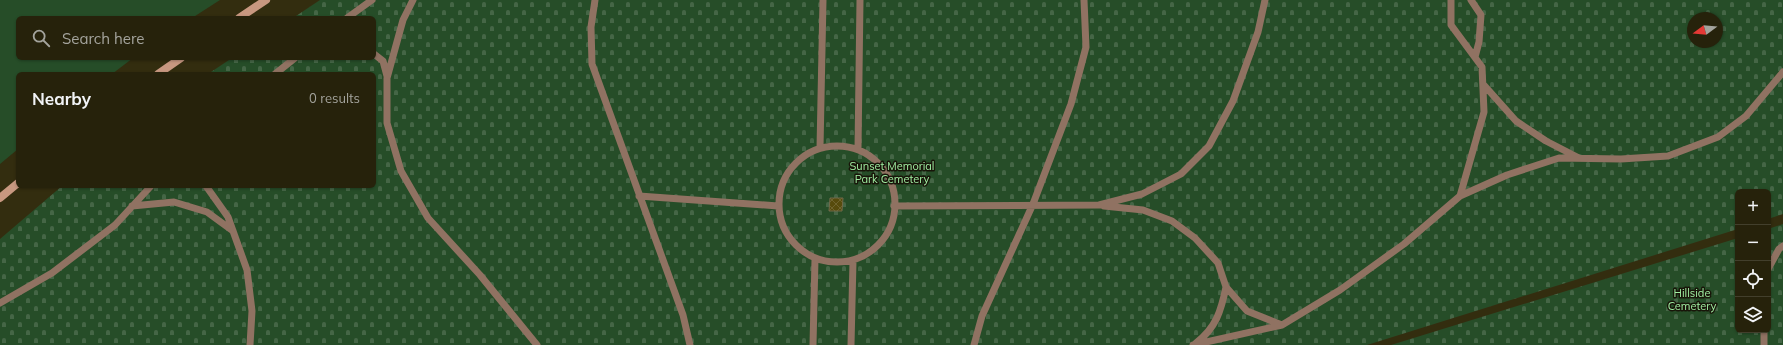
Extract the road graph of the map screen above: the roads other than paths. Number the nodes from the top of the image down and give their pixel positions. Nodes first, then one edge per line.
1 (266, 0) edge
2 (372, 0) edge
3 (413, 0) edge
4 (595, 0) edge
5 (823, 0) edge
6 (860, 0) edge
7 (1084, 0) edge
8 (1265, 0) edge
9 (1451, 0) edge
10 (1471, 0) edge
11 (242, 16) edge
12 (350, 16) edge
13 (376, 56) edge
14 (1475, 57) junction
15 (178, 60) edge
16 (292, 60) edge
17 (161, 72) edge
18 (278, 72) edge
19 (1783, 72) edge
20 (387, 78) junction
21 (1483, 84) junction
22 (820, 148) junction
23 (858, 149) junction
24 (1581, 159) junction
25 (16, 185) edge
26 (149, 188) edge
27 (207, 188) edge
28 (639, 196) junction
29 (1460, 196) junction
30 (0, 198) edge
31 (1032, 204) junction
32 (1099, 205) junction
33 (132, 206) junction
34 (778, 206) junction
35 (894, 206) junction
36 (233, 231) junction
37 (1783, 246) edge
38 (815, 259) junction
39 (853, 261) junction
40 (1771, 264) edge
41 (1226, 287) junction
42 (0, 303) edge
43 (1282, 325) junction
44 (1764, 333) edge
45 (250, 345) edge
46 (537, 345) edge
47 (690, 345) edge
48 (813, 345) edge
49 (851, 345) edge
50 (974, 345) edge
51 (1194, 345) edge
52 (1764, 345) edge

1 - 11 street
2 - 12 lane
3 - 20 lane
4 - 28 lane
5 - 22 lane
6 - 23 lane
7 - 31 lane
8 - 32 lane
9 - 14 lane
10 - 14 lane
13 - 20 lane
14 - 21 lane
15 - 17 street
16 - 18 lane
19 - 24 lane
20 - 46 lane
21 - 24 lane
21 - 29 lane
22 - 23 lane
22 - 34 lane
23 - 35 lane
24 - 29 lane
25 - 30 street
26 - 33 lane
27 - 36 lane
28 - 34 lane
28 - 47 lane
29 - 43 lane
31 - 32 lane
31 - 35 lane
31 - 50 lane
32 - 41 lane
33 - 36 lane
33 - 42 lane
34 - 38 lane
35 - 39 lane
36 - 45 lane
37 - 40 lane
38 - 39 lane
38 - 48 lane
39 - 49 lane
41 - 43 lane
41 - 51 lane
43 - 51 lane
44 - 52 lane

